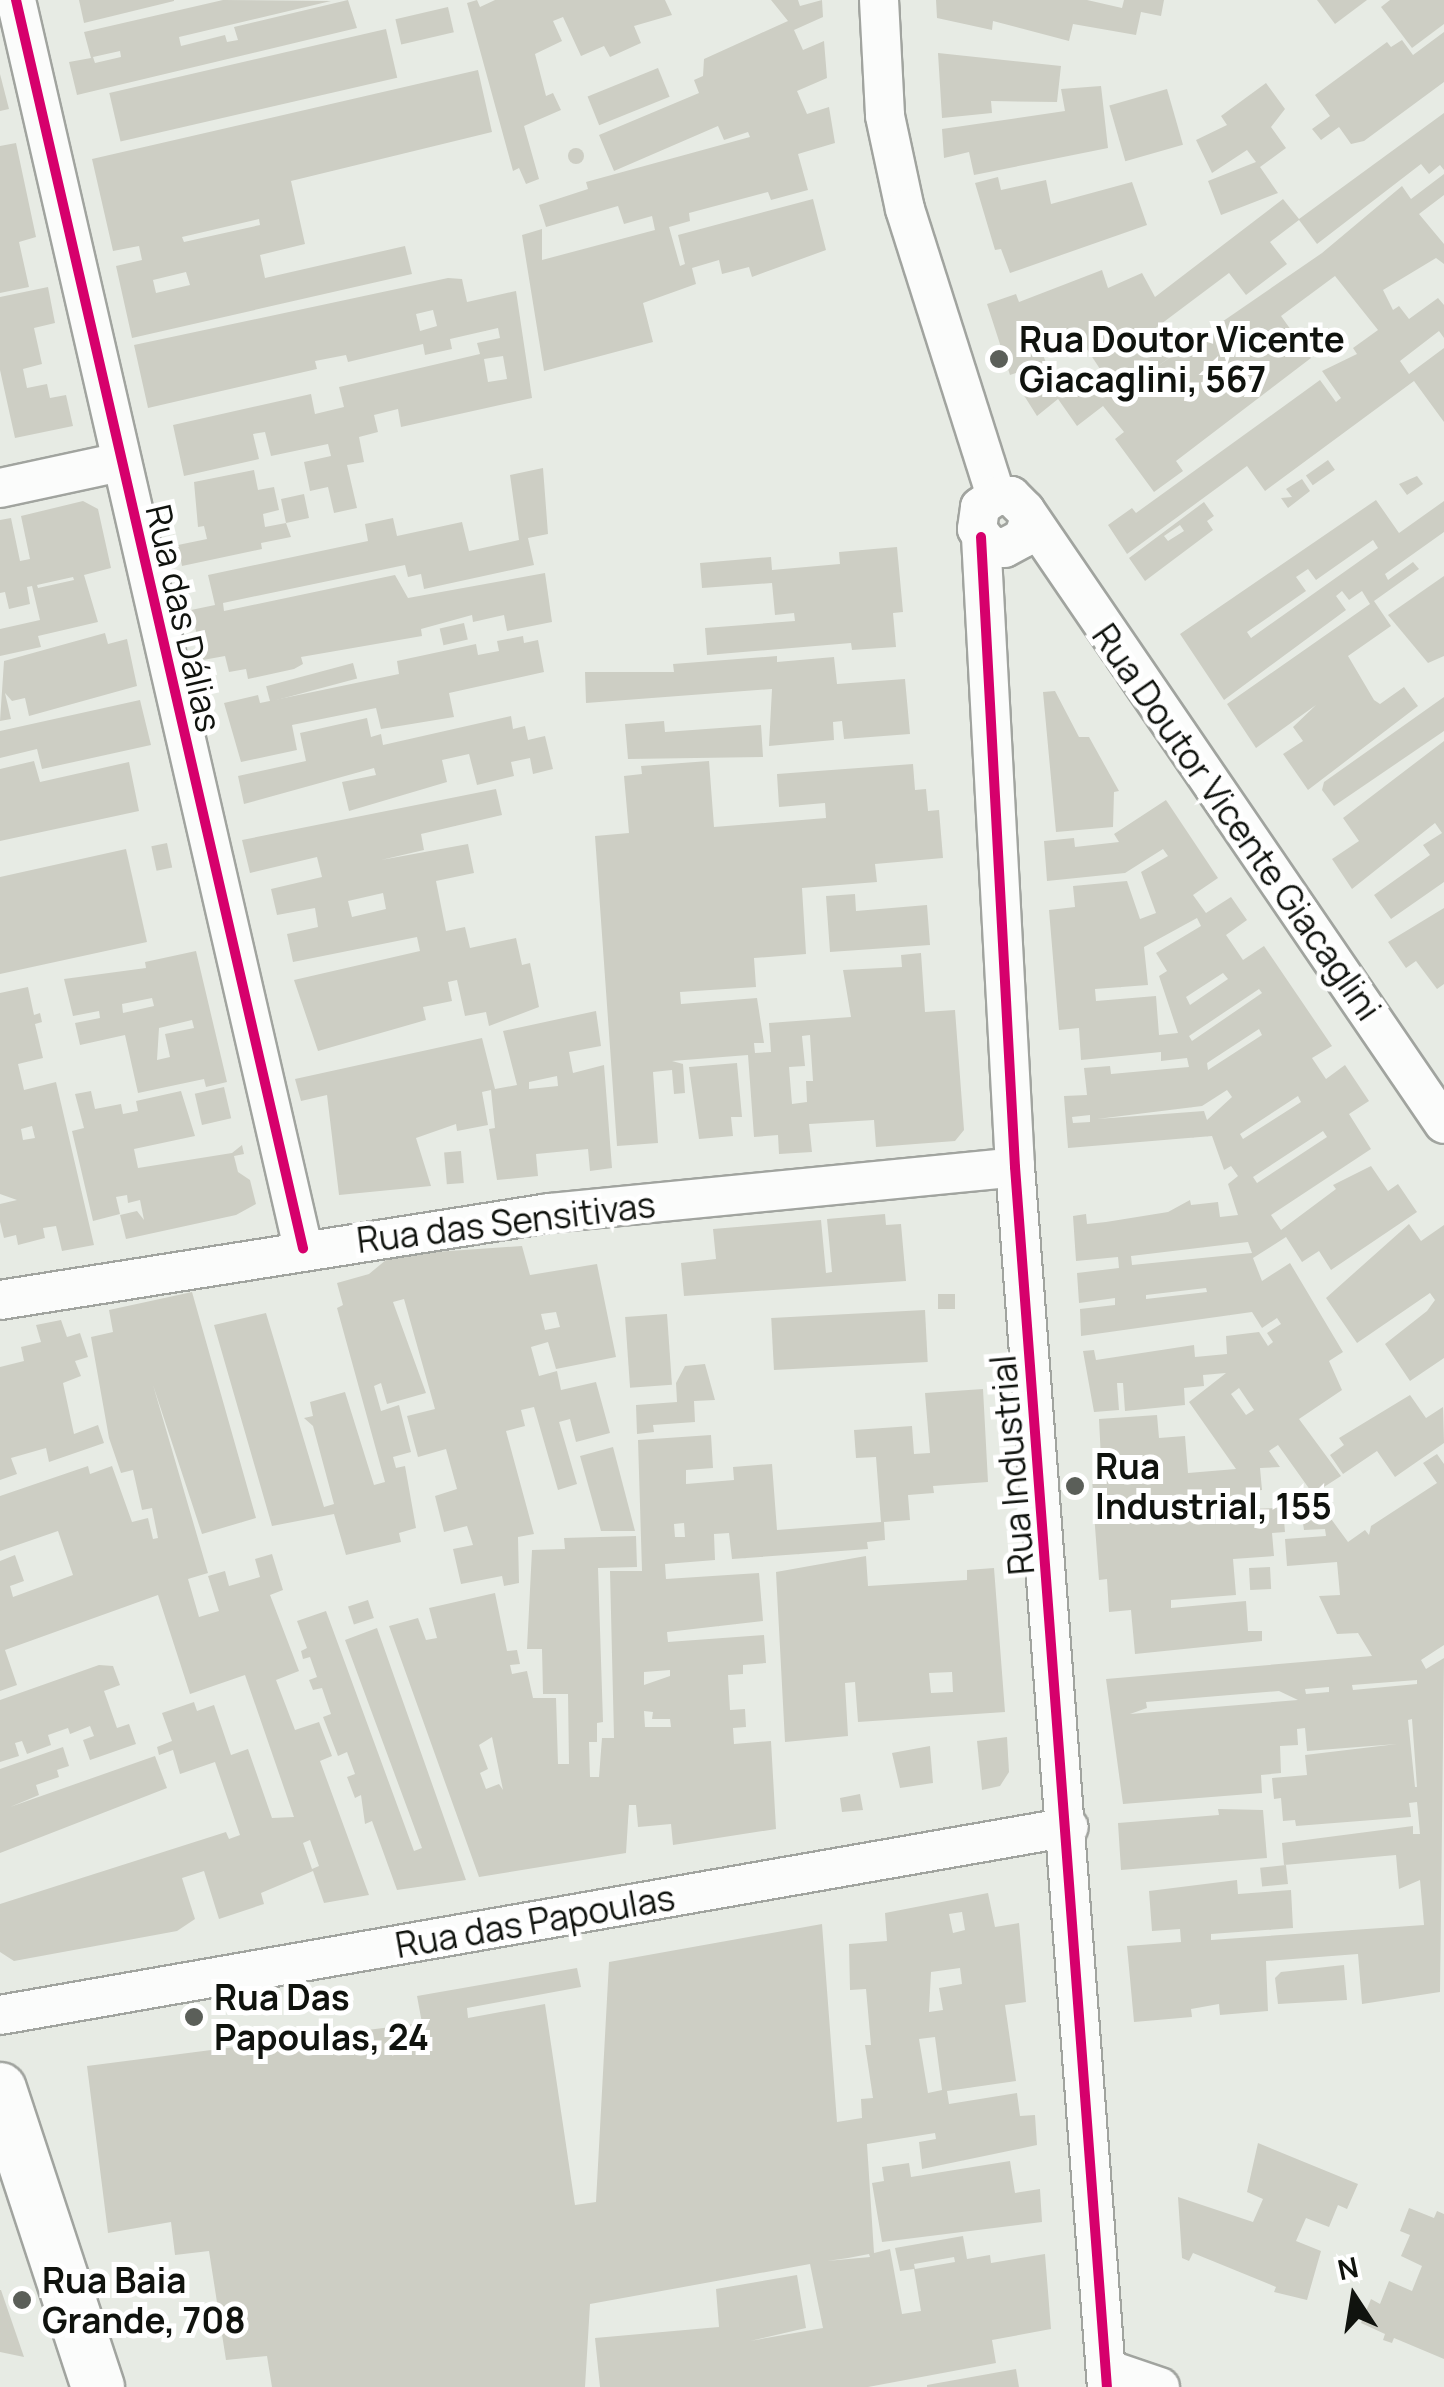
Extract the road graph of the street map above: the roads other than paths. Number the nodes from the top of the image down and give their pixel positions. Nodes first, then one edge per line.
1 (16, 0) edge
2 (879, 0) edge
3 (120, 462) junction
4 (0, 488) edge
5 (996, 496) junction
6 (1028, 521) junction
7 (980, 537) junction
8 (1444, 1124) edge
9 (1015, 1167) junction
10 (302, 1248) junction
11 (0, 1300) edge
12 (1069, 1828) junction
13 (0, 2015) edge
14 (0, 2089) edge
15 (1107, 2378) edge
16 (98, 2387) edge
17 (1160, 2387) edge

1 - 3 street, Rua das Dálias
2 - 5 street
3 - 4 street
3 - 10 street, Rua das Dálias
5 - 6 street
5 - 7 street
6 - 7 street
6 - 8 street, Rua Doutor Vicente Giacaglini
7 - 9 street, Rua Industrial
9 - 10 street, Rua das Sensitivas
9 - 12 street, Rua Industrial
10 - 11 street, Rua das Sensitivas
12 - 13 street, Rua das Papoulas
12 - 15 street, Rua Industrial
14 - 16 main road
15 - 17 street

